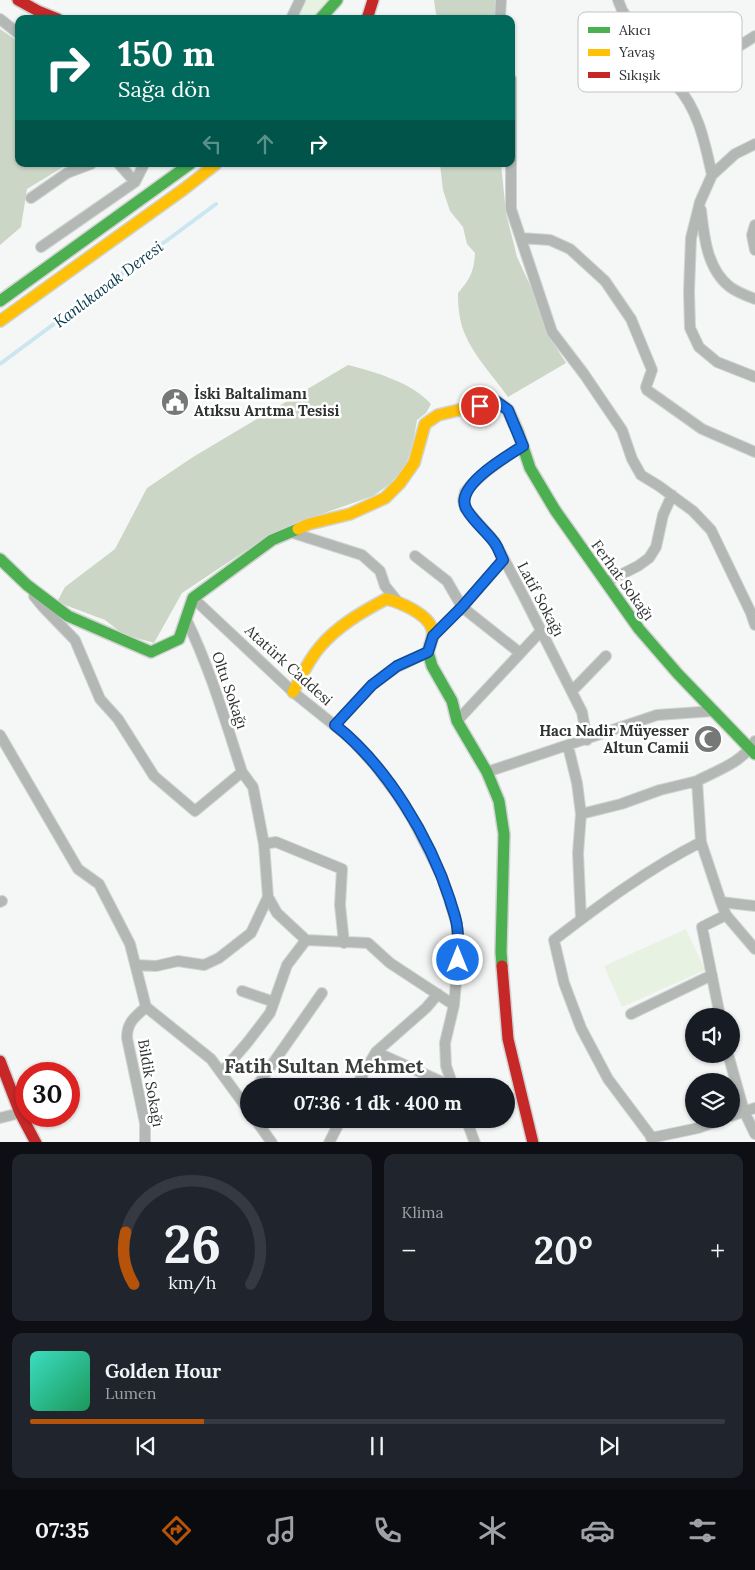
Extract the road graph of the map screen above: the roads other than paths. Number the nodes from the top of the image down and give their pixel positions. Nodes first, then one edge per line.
1 (18, 0) edge
2 (300, 0) edge
3 (337, 0) edge
4 (373, 0) edge
5 (501, 0) edge
6 (618, 0) edge
7 (623, 12) edge
8 (48, 15) edge
9 (293, 15) edge
10 (324, 15) edge
11 (368, 15) edge
12 (500, 15) edge
13 (0, 19) edge
14 (15, 31) edge
15 (755, 36) edge
16 (742, 44) edge
17 (681, 92) edge
18 (755, 144) edge
19 (83, 167) edge
20 (122, 167) edge
21 (142, 167) edge
22 (186, 167) edge
23 (212, 167) edge
24 (511, 167) edge
25 (712, 175) junction
26 (135, 182) junction
27 (31, 198) dead end
28 (700, 202) junction
29 (755, 225) edge
30 (521, 238) junction
31 (41, 247) dead end
32 (755, 250) edge
33 (755, 299) edge
34 (0, 301) edge
35 (0, 320) edge
36 (755, 377) edge
37 (523, 446) junction
38 (755, 452) edge
39 (672, 495) junction
40 (290, 532) junction
41 (415, 556) dead end
42 (0, 559) edge
43 (503, 560) junction
44 (606, 582) junction
45 (27, 585) junction
46 (193, 598) junction
47 (398, 602) junction
48 (462, 607) junction
49 (186, 619) junction
50 (755, 626) edge
51 (540, 631) junction
52 (433, 636) junction
53 (428, 652) junction
54 (520, 653) junction
55 (606, 656) dead end
56 (572, 691) junction
57 (293, 692) junction
58 (714, 711) junction
59 (457, 721) junction
60 (335, 725) junction
61 (0, 734) edge
62 (587, 740) junction
63 (568, 746) junction
64 (754, 748) edge
65 (242, 772) junction
66 (487, 772) junction
67 (698, 781) junction
68 (582, 814) junction
69 (701, 842) junction
70 (264, 844) junction
71 (268, 897) junction
72 (721, 902) junction
73 (755, 906) edge
74 (726, 915) junction
75 (581, 919) junction
76 (306, 940) junction
77 (344, 943) junction
78 (755, 949) edge
79 (136, 965) junction
80 (712, 975) junction
81 (242, 991) dead end
82 (322, 993) dead end
83 (438, 994) junction
84 (274, 1002) junction
85 (454, 1004) junction
86 (146, 1007) junction
87 (718, 1008) edge
88 (631, 1014) dead end
89 (376, 1052) junction
90 (0, 1061) edge
91 (731, 1063) edge
92 (221, 1073) junction
93 (263, 1078) edge
94 (361, 1078) edge
95 (434, 1078) edge
96 (450, 1078) edge
97 (240, 1096) edge
98 (15, 1101) edge
99 (755, 1108) edge
100 (744, 1111) junction
101 (740, 1113) edge
102 (15, 1115) edge
103 (0, 1118) edge
104 (27, 1127) edge
105 (262, 1128) edge
106 (336, 1128) edge
107 (470, 1128) edge
108 (698, 1128) edge
109 (755, 1134) edge
110 (654, 1140) edge
111 (36, 1142) edge
112 (145, 1142) edge
113 (272, 1142) edge
114 (329, 1142) edge
115 (475, 1142) edge
116 (533, 1142) edge

1 - 8 street
2 - 9 street
3 - 10 street
4 - 11 street
5 - 12 street
6 - 7 street
13 - 14 street
15 - 16 street
17 - 25 street
18 - 25 street
19 - 27 street
20 - 26 street
21 - 26 street
22 - 34 street
23 - 35 street
24 - 30 street
25 - 28 street
26 - 31 street
28 - 33 street
28 - 36 street
29 - 32 street
30 - 38 street
30 - 39 street
37 - 40 street, Ferhat Sokağı
37 - 43 street, Latif Sokağı
37 - 44 street, Ferhat Sokağı
39 - 44 street
39 - 50 street
40 - 46 street
40 - 47 street
41 - 48 street
42 - 45 street
43 - 48 street
43 - 51 street, Latif Sokağı
44 - 58 street, Ferhat Sokağı
45 - 49 street
45 - 65 street
46 - 49 street
46 - 57 street, Atatürk Caddesi
47 - 52 street
47 - 57 street
48 - 52 street
48 - 54 street
49 - 65 street, Oltu Sokağı
51 - 54 street
51 - 56 street, Latif Sokağı
52 - 53 street
53 - 59 street
53 - 60 street
54 - 59 street
55 - 56 street
56 - 62 street, Latif Sokağı
57 - 60 street, Atatürk Caddesi
58 - 62 street
58 - 64 street, Ferhat Sokağı
59 - 66 street
60 - 85 street, Atatürk Caddesi
61 - 79 street
62 - 63 street
63 - 66 street
63 - 68 street
64 - 67 street
65 - 70 street, Oltu Sokağı
66 - 116 street
67 - 68 street
67 - 69 street
68 - 75 street
69 - 72 street
69 - 75 street
70 - 71 street, Oltu Sokağı
70 - 77 street
71 - 76 street
71 - 79 street
72 - 73 street
72 - 74 street
74 - 78 street
74 - 80 street
75 - 110 street
76 - 77 street
76 - 84 street
77 - 83 street
79 - 86 street
80 - 87 street
80 - 88 street
81 - 84 street
82 - 93 street
83 - 85 street
83 - 89 street
84 - 92 street
85 - 96 street, Atatürk Caddesi
86 - 92 street
86 - 112 street, Bildik Sokağı
89 - 94 street
89 - 95 street
90 - 98 street
91 - 100 street
92 - 97 street
99 - 100 street
100 - 101 street
100 - 109 street
102 - 103 street
104 - 111 street
105 - 113 street
106 - 114 street
107 - 115 street
108 - 110 street

